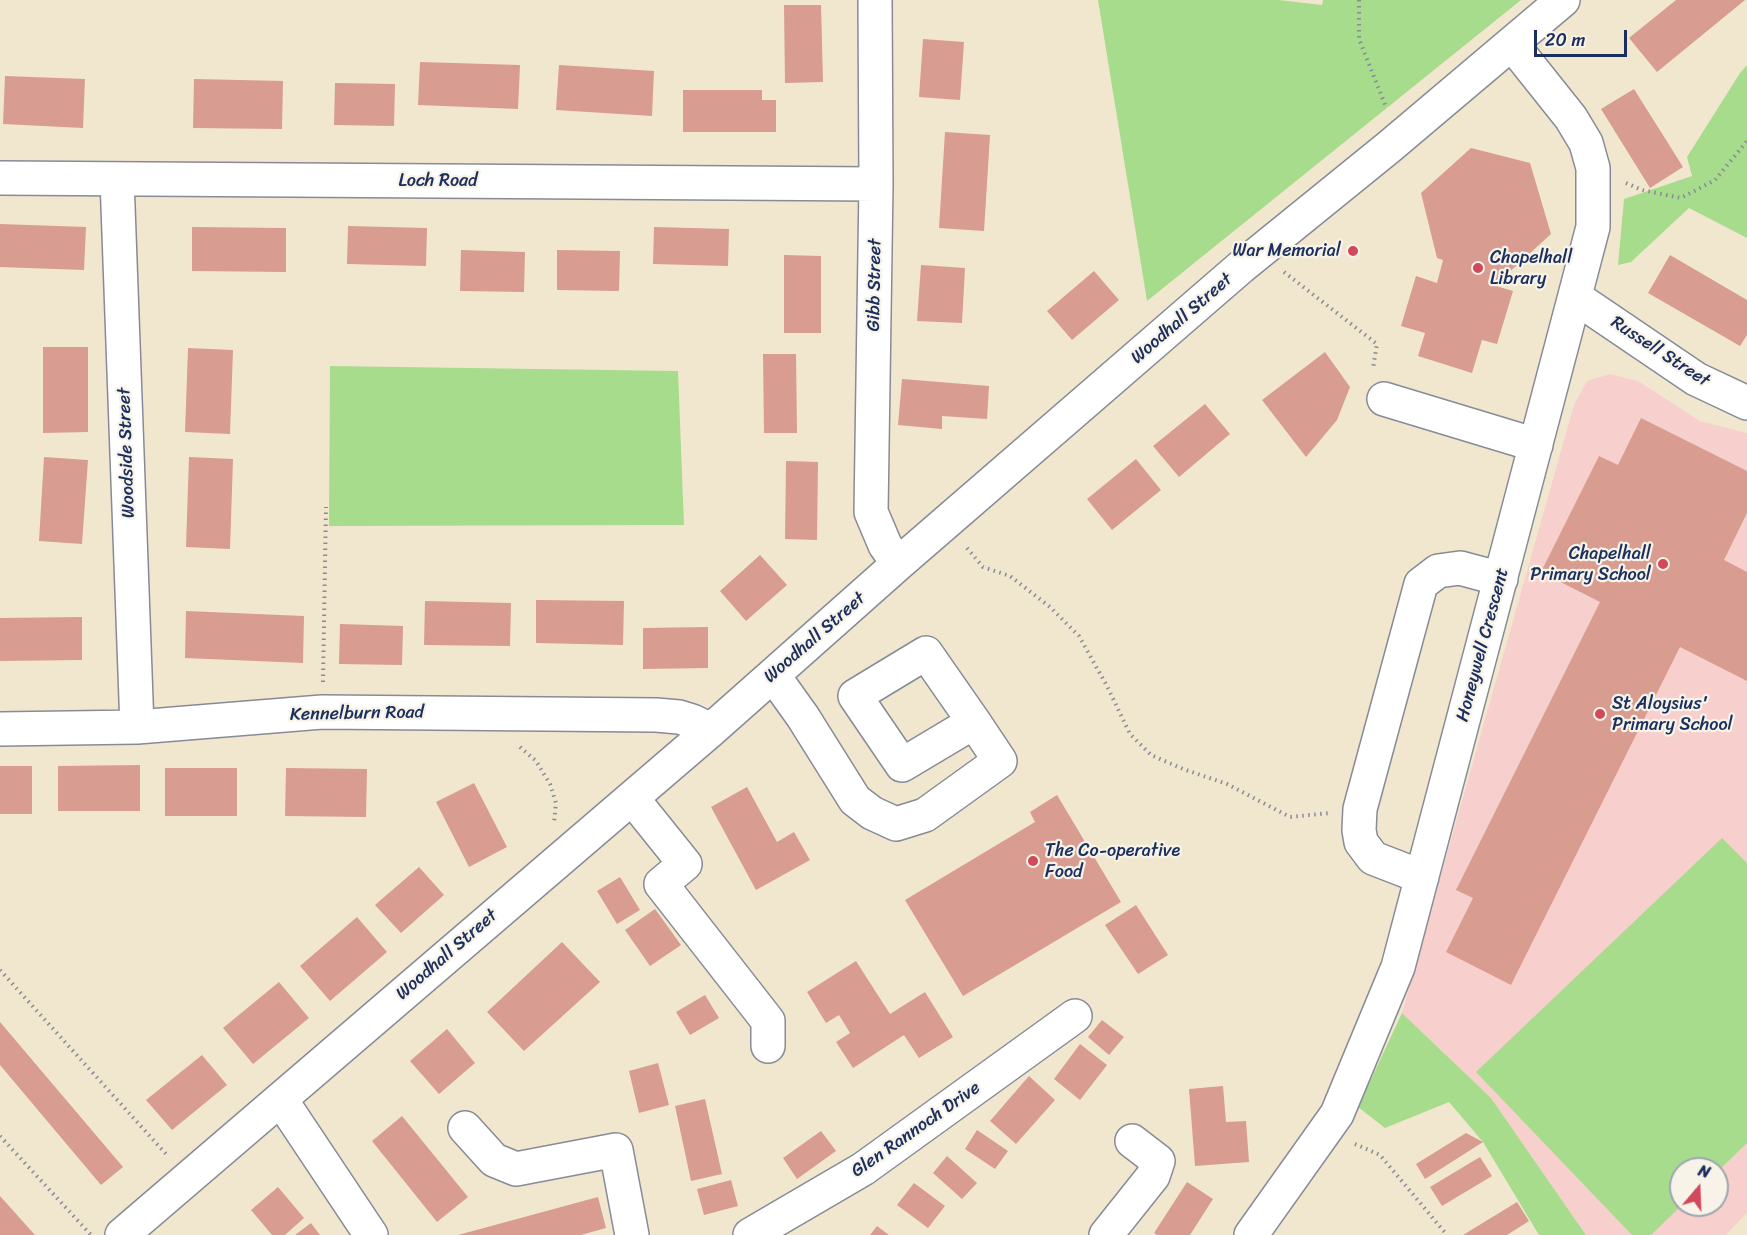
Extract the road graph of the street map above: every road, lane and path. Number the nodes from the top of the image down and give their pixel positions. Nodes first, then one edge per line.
1 (875, 0) edge
2 (1359, 0) edge
3 (1563, 0) edge
4 (1512, 44) junction
5 (1388, 113) dead end
6 (1747, 141) edge
7 (1593, 168) junction
8 (0, 178) edge
9 (117, 178) junction
10 (876, 184) junction
11 (1258, 253) junction
12 (1575, 297) junction
13 (1384, 399) joint
14 (1747, 403) edge
15 (1536, 445) junction
16 (326, 507) dead end
17 (947, 523) junction
18 (898, 564) junction
19 (1501, 579) junction
20 (773, 675) junction
21 (322, 712) junction
22 (974, 722) dead end
23 (137, 727) junction
24 (0, 729) edge
25 (711, 730) junction
26 (516, 744) dead end
27 (632, 798) junction
28 (1360, 809) junction
29 (551, 866) junction
30 (1422, 878) junction
31 (0, 970) edge
32 (1075, 1016) dead end
33 (768, 1046) dead end
34 (281, 1100) junction
35 (465, 1128) dead end
36 (1326, 1130) junction
37 (0, 1136) edge
38 (1132, 1141) dead end
39 (189, 1179) junction
40 (91, 1235) edge
41 (122, 1235) edge
42 (371, 1235) edge
43 (632, 1235) edge
44 (750, 1235) edge
45 (1106, 1235) edge
46 (1251, 1235) edge
47 (1447, 1235) edge

1 - 10 street, Gibb Street
2 - 5 path
3 - 4 street, Woodhall Street
4 - 7 street, Honeywell Crescent
4 - 11 street, Woodhall Street
6 - 7 path
7 - 12 street, Honeywell Crescent
8 - 9 street, Loch Road
9 - 10 street, Loch Road
9 - 23 street, Woodside Street
10 - 18 street, Gibb Street
11 - 13 path
11 - 17 street, Woodhall Street
12 - 14 street, Russell Street
12 - 15 street, Honeywell Crescent
13 - 15 street
15 - 19 street, Honeywell Crescent
16 - 21 path
17 - 18 street, Woodhall Street
17 - 28 path
18 - 20 street, Woodhall Street
19 - 28 street
19 - 30 street, Honeywell Crescent
20 - 22 street
20 - 25 street, Woodhall Street
21 - 23 street, Kennelburn Road
21 - 25 street, Kennelburn Road
23 - 24 street, Kennelburn Road
25 - 27 street, Woodhall Street
26 - 29 path
27 - 29 street, Woodhall Street
27 - 33 street
28 - 30 street
29 - 34 street, Woodhall Street
30 - 36 street, Honeywell Crescent
31 - 39 path
32 - 44 street, Glen Rannoch Drive
34 - 39 street, Woodhall Street
34 - 42 street
35 - 43 street
36 - 46 street, Honeywell Crescent
36 - 47 path
37 - 40 path
38 - 45 street
39 - 41 street, Woodhall Street

